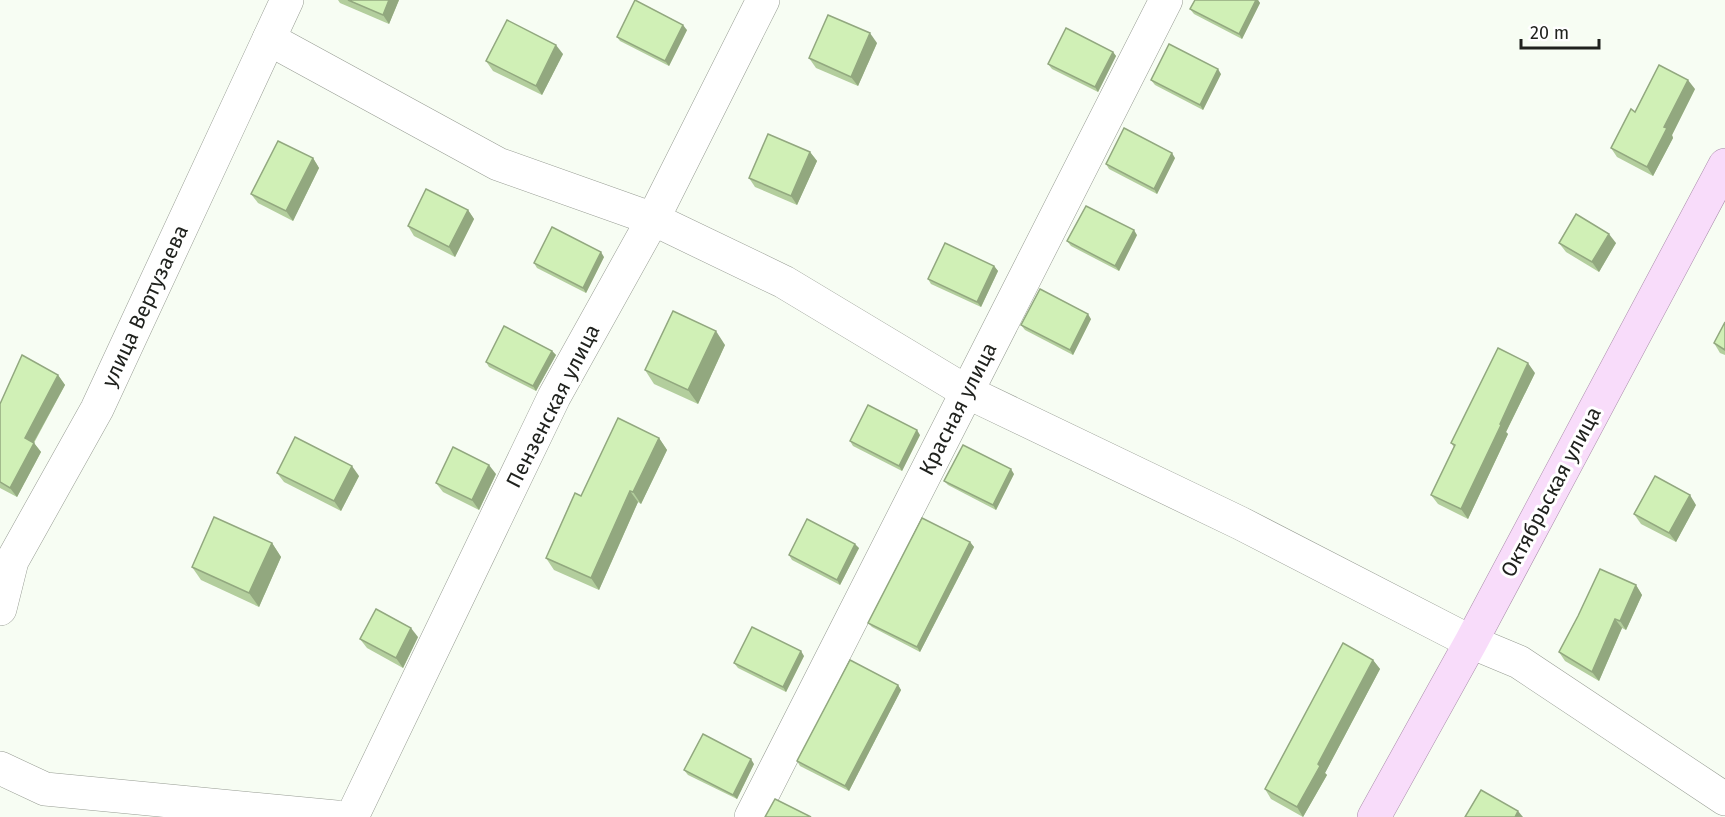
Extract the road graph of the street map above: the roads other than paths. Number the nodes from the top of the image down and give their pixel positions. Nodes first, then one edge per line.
1 (287, 0) edge
2 (763, 0) edge
3 (1166, 0) edge
4 (269, 39) junction
5 (1725, 165) edge
6 (653, 219) junction
7 (967, 392) junction
8 (0, 609) edge
9 (1471, 642) junction
10 (0, 768) edge
11 (1725, 799) edge
12 (336, 817) edge
13 (352, 817) edge
14 (751, 817) edge
15 (1374, 817) edge

1 - 4 street, улица Вертузаева
2 - 6 street, Пензенская улица
3 - 7 street, Красная улица
4 - 6 street
4 - 8 street, улица Вертузаева
5 - 9 main road, Октябрьская улица
6 - 7 street
6 - 13 street, Пензенская улица
7 - 9 street
7 - 14 street, Красная улица
9 - 11 street
9 - 15 main road, Октябрьская улица
10 - 12 street

